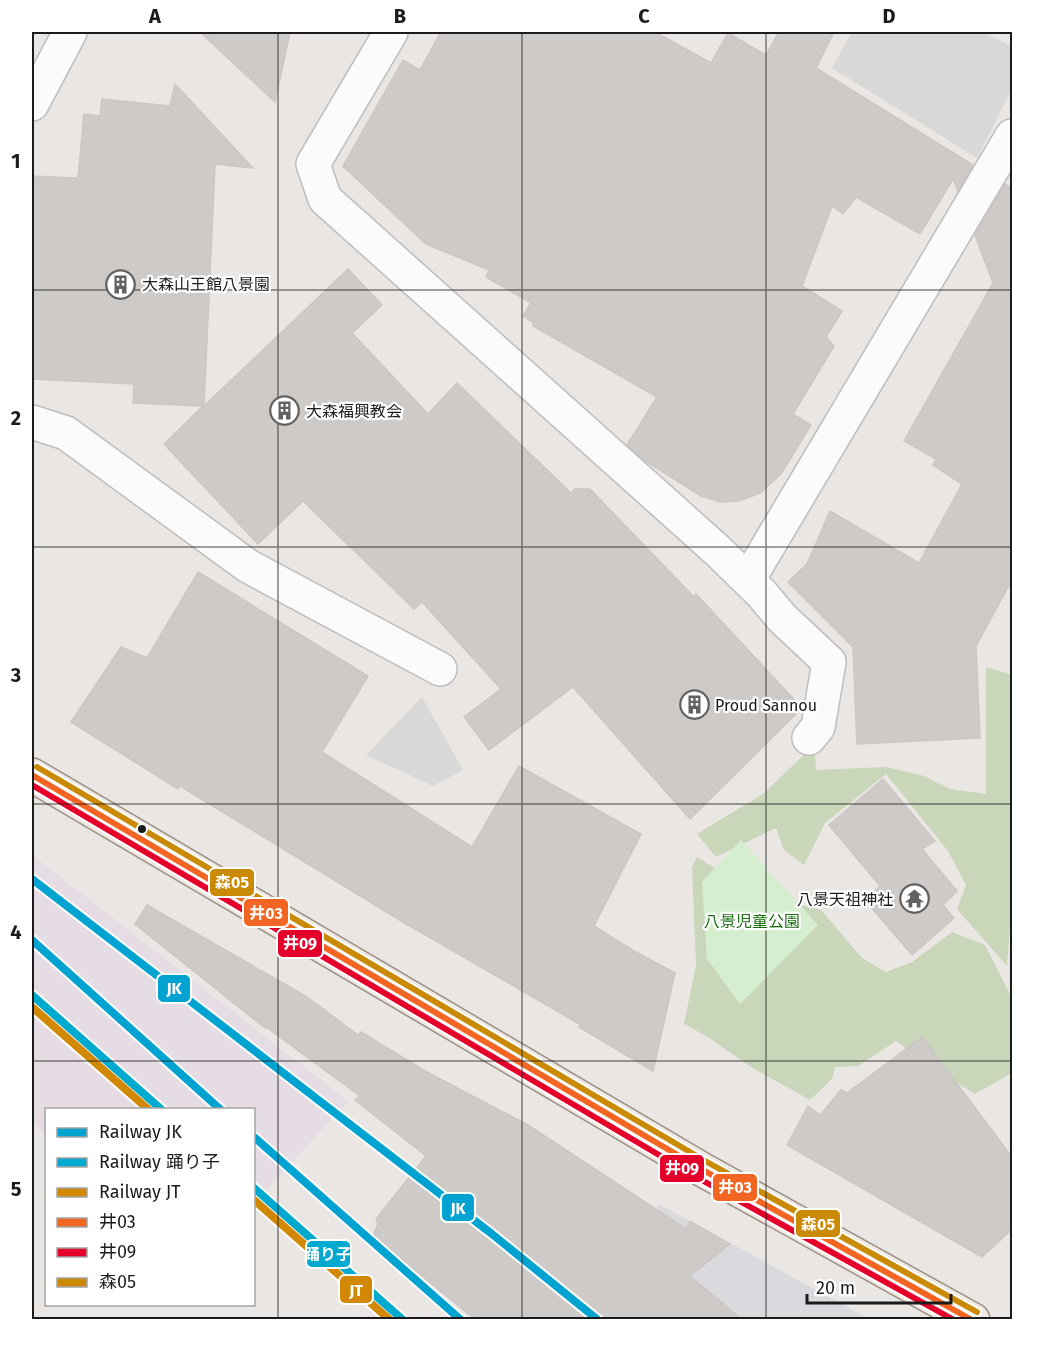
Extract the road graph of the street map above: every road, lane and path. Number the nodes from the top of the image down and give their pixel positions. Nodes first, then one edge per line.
1 (70, 32) edge
2 (391, 32) edge
3 (32, 104) edge
4 (1012, 136) edge
5 (32, 422) edge
6 (748, 580) junction
7 (440, 669) dead end
8 (809, 738) dead end
9 (32, 775) edge
10 (973, 1320) edge

1 - 3 street
2 - 6 street
4 - 6 street
5 - 7 street
6 - 8 street
9 - 10 main road

